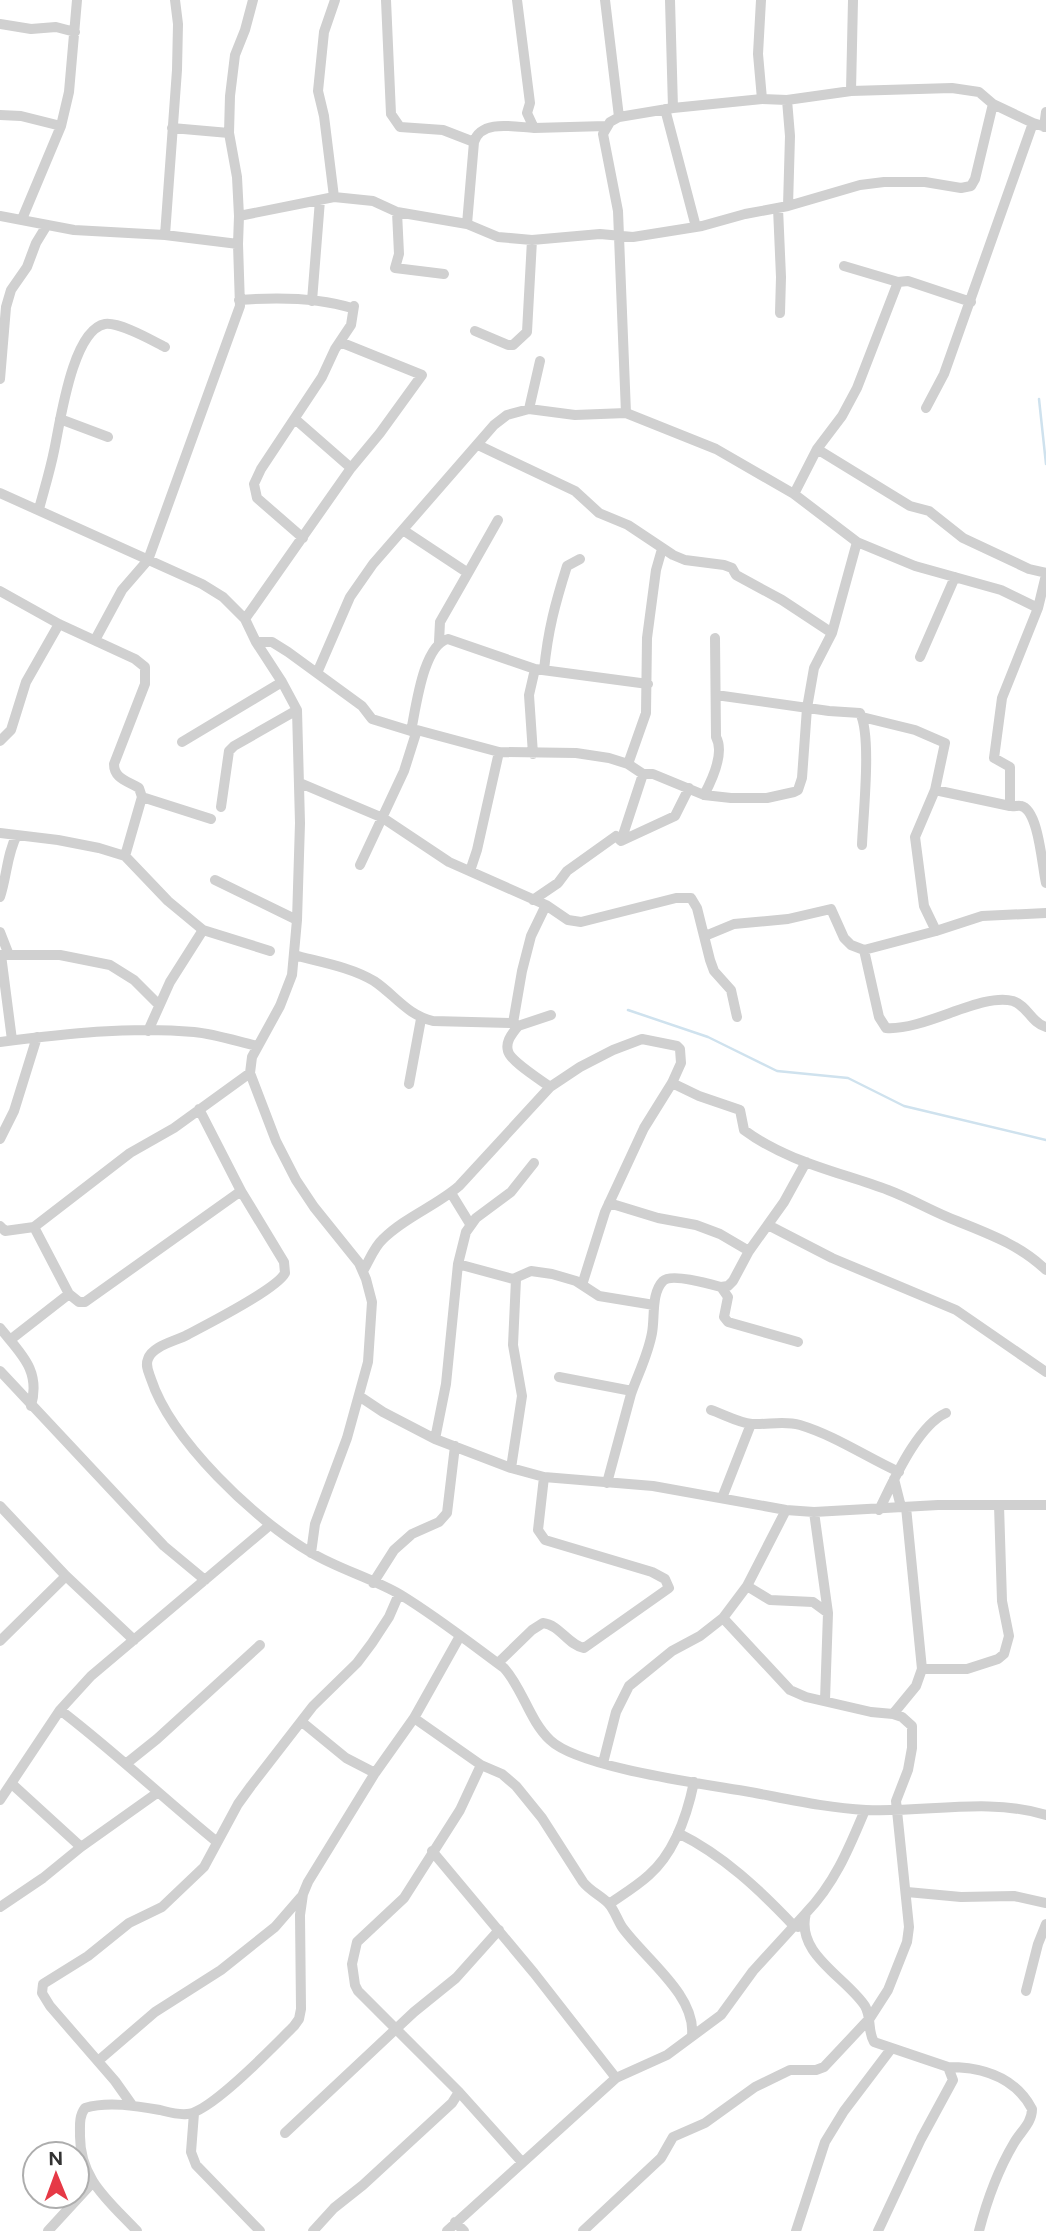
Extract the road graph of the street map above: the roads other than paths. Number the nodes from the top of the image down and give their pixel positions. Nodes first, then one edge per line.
1 (77, 0) edge
2 (175, 0) edge
3 (253, 0) edge
4 (335, 0) edge
5 (386, 0) edge
6 (517, 0) edge
7 (605, 0) edge
8 (670, 0) edge
9 (761, 0) edge
10 (853, 0) edge
11 (0, 24) edge
12 (75, 33) junction
13 (851, 90) junction
14 (762, 99) junction
15 (787, 100) junction
16 (993, 104) junction
17 (669, 108) junction
18 (1046, 112) edge
19 (0, 115) edge
20 (620, 117) junction
21 (1033, 123) junction
22 (61, 126) junction
23 (606, 126) junction
24 (1045, 127) edge
25 (172, 128) junction
26 (534, 128) junction
27 (229, 133) junction
28 (474, 142) junction
29 (334, 197) junction
30 (320, 200) junction
31 (783, 207) junction
32 (397, 212) junction
33 (0, 216) edge
34 (239, 216) junction
35 (22, 219) junction
36 (467, 224) junction
37 (47, 225) junction
38 (696, 227) junction
39 (165, 235) junction
40 (619, 236) junction
41 (532, 240) junction
42 (237, 244) junction
43 (844, 266) dead end
44 (444, 274) dead end
45 (898, 282) junction
46 (239, 300) junction
47 (312, 301) junction
48 (971, 302) junction
49 (780, 313) dead end
50 (2, 314) edge
51 (475, 331) dead end
52 (340, 342) junction
53 (165, 347) dead end
54 (540, 361) dead end
55 (0, 379) edge
56 (926, 408) dead end
57 (529, 409) junction
58 (626, 413) junction
59 (60, 419) junction
60 (295, 419) junction
61 (108, 437) dead end
62 (478, 445) junction
63 (817, 449) junction
64 (351, 468) junction
65 (0, 493) edge
66 (794, 494) junction
67 (39, 509) junction
68 (498, 520) dead end
69 (402, 530) junction
70 (303, 538) junction
71 (857, 542) junction
72 (662, 549) junction
73 (580, 559) dead end
74 (148, 560) junction
75 (468, 573) junction
76 (1046, 574) edge
77 (955, 577) junction
78 (0, 591) edge
79 (1038, 608) junction
80 (245, 619) junction
81 (60, 624) junction
82 (832, 633) junction
83 (715, 638) dead end
84 (95, 640) junction
85 (256, 642) junction
86 (439, 642) junction
87 (920, 657) dead end
88 (539, 669) junction
89 (317, 673) junction
90 (282, 682) junction
91 (648, 684) junction
92 (716, 695) junction
93 (807, 708) junction
94 (297, 710) junction
95 (862, 717) junction
96 (414, 731) junction
97 (0, 741) edge
98 (182, 742) dead end
99 (499, 752) junction
100 (533, 754) junction
101 (628, 764) junction
102 (643, 774) junction
103 (300, 783) junction
104 (690, 788) junction
105 (934, 790) junction
106 (704, 795) junction
107 (142, 797) junction
108 (1010, 806) junction
109 (221, 807) dead end
110 (383, 818) junction
111 (211, 819) dead end
112 (0, 833) edge
113 (17, 835) junction
114 (621, 841) junction
115 (862, 845) dead end
116 (125, 856) junction
117 (360, 865) dead end
118 (470, 871) junction
119 (215, 880) dead end
120 (1046, 883) edge
121 (0, 897) edge
122 (533, 900) junction
123 (546, 905) junction
124 (1046, 913) edge
125 (297, 920) junction
126 (203, 930) junction
127 (936, 931) junction
128 (0, 932) edge
129 (705, 936) junction
130 (864, 950) junction
131 (270, 951) dead end
132 (3, 955) edge
133 (294, 955) junction
134 (159, 1005) junction
135 (551, 1015) dead end
136 (737, 1017) dead end
137 (421, 1018) junction
138 (515, 1024) junction
139 (1046, 1027) edge
140 (148, 1031) junction
141 (37, 1037) junction
142 (12, 1040) junction
143 (0, 1042) edge
144 (257, 1046) junction
145 (250, 1073) junction
146 (672, 1083) junction
147 (409, 1084) dead end
148 (550, 1087) junction
149 (199, 1109) junction
150 (0, 1139) edge
151 (807, 1162) junction
152 (534, 1163) dead end
153 (241, 1191) junction
154 (451, 1193) junction
155 (609, 1203) junction
156 (470, 1224) junction
157 (768, 1225) junction
158 (34, 1227) junction
159 (2, 1231) edge
160 (749, 1251) junction
161 (458, 1264) junction
162 (1044, 1264) edge
163 (363, 1271) junction
164 (516, 1279) junction
165 (582, 1285) junction
166 (721, 1287) junction
167 (69, 1294) junction
168 (654, 1305) junction
169 (0, 1328) edge
170 (10, 1340) junction
171 (798, 1342) dead end
172 (0, 1371) edge
173 (1046, 1372) edge
174 (559, 1377) dead end
175 (632, 1391) junction
176 (359, 1396) junction
177 (31, 1406) junction
178 (710, 1410) dead end
179 (946, 1413) dead end
180 (751, 1424) junction
181 (435, 1438) junction
182 (455, 1446) junction
183 (511, 1468) junction
184 (897, 1475) junction
185 (544, 1477) junction
186 (607, 1483) junction
187 (722, 1498) junction
188 (999, 1505) junction
189 (1046, 1505) edge
190 (904, 1507) junction
191 (786, 1510) junction
192 (879, 1510) junction
193 (2, 1511) edge
194 (814, 1512) junction
195 (270, 1525) junction
196 (311, 1553) junction
197 (66, 1576) junction
198 (205, 1580) junction
199 (373, 1583) junction
200 (747, 1586) junction
201 (399, 1594) junction
202 (828, 1613) junction
203 (723, 1618) junction
204 (460, 1636) junction
205 (134, 1640) junction
206 (0, 1641) edge
207 (260, 1645) dead end
208 (498, 1663) junction
209 (922, 1669) junction
210 (825, 1700) junction
211 (60, 1710) junction
212 (893, 1714) junction
213 (414, 1718) junction
214 (302, 1722) junction
215 (127, 1763) junction
216 (603, 1763) junction
217 (481, 1765) junction
218 (375, 1773) junction
219 (694, 1782) junction
220 (12, 1784) junction
221 (157, 1793) junction
222 (0, 1800) edge
223 (865, 1810) junction
224 (897, 1810) junction
225 (1046, 1815) edge
226 (678, 1833) junction
227 (217, 1842) junction
228 (81, 1847) junction
229 (432, 1852) junction
230 (906, 1892) junction
231 (303, 1894) junction
232 (1046, 1903) edge
233 (609, 1904) junction
234 (0, 1907) edge
235 (806, 1913) junction
236 (1046, 1924) edge
237 (794, 1926) junction
238 (805, 1929) junction
239 (499, 1930) junction
240 (1026, 1990) dead end
241 (870, 2018) junction
242 (693, 2020) junction
243 (707, 2026) junction
244 (397, 2030) junction
245 (692, 2035) junction
246 (891, 2049) junction
247 (98, 2061) junction
248 (948, 2067) junction
249 (616, 2078) junction
250 (458, 2092) junction
251 (132, 2105) junction
252 (194, 2113) junction
253 (285, 2133) dead end
254 (522, 2161) junction
255 (92, 2183) junction
256 (455, 2222) junction
257 (587, 2230) edge
258 (48, 2231) edge
259 (137, 2231) edge
260 (260, 2231) edge
261 (313, 2231) edge
262 (447, 2231) edge
263 (464, 2231) edge
264 (796, 2231) edge
265 (878, 2231) edge
266 (979, 2231) edge

1 - 12 street
2 - 25 street
3 - 27 street
4 - 29 street
5 - 28 street
6 - 26 street
7 - 20 street
8 - 17 street
9 - 14 street
10 - 13 street
11 - 12 street
12 - 22 street
13 - 15 street
13 - 16 street
14 - 15 street
14 - 17 street
15 - 31 street
16 - 21 street
16 - 31 street
17 - 20 street
17 - 38 street
18 - 24 street
19 - 22 street
20 - 23 street
21 - 24 street
21 - 48 street
22 - 35 street
23 - 26 street
23 - 40 street
25 - 27 street
25 - 39 street
26 - 28 street
27 - 34 street
28 - 36 street
29 - 30 street
29 - 32 street
30 - 34 street
30 - 47 street
31 - 38 street
31 - 49 street
32 - 36 street
32 - 44 street
33 - 35 street
34 - 42 street
35 - 37 street
36 - 41 street
37 - 39 street
37 - 50 street
38 - 40 street
39 - 42 street
40 - 41 street
40 - 58 street
41 - 51 street
42 - 46 street
43 - 45 street
45 - 48 street
45 - 63 street
46 - 47 street
46 - 74 street
47 - 52 street
48 - 56 street
50 - 55 street
52 - 60 street
52 - 64 street
53 - 59 street
54 - 57 street
57 - 58 street
57 - 62 street
58 - 66 street
59 - 61 street
59 - 67 street
60 - 64 street
60 - 70 street
62 - 69 street
62 - 72 street
63 - 66 street
63 - 76 street
64 - 70 street
65 - 67 street
66 - 71 street
67 - 74 street
68 - 75 street
69 - 75 street
69 - 89 street
70 - 80 street
71 - 77 street
71 - 82 street
72 - 82 street
72 - 91 street
73 - 88 street
74 - 80 street
74 - 84 street
75 - 86 street
76 - 79 street
77 - 79 street
77 - 87 street
78 - 81 street
79 - 108 street
80 - 85 street
81 - 84 street
81 - 97 street
82 - 93 street
83 - 92 street
84 - 107 street
85 - 89 street
85 - 90 street
86 - 88 street
86 - 96 street
88 - 91 street
88 - 100 street
89 - 96 street
90 - 94 street
90 - 98 street
91 - 101 street
92 - 93 street
92 - 106 street
93 - 95 street
93 - 106 street
94 - 103 street
94 - 109 street
95 - 105 street
95 - 115 street
96 - 99 street
96 - 110 street
99 - 100 street
99 - 118 street
100 - 101 street
101 - 102 street
102 - 104 street
102 - 114 street
103 - 110 street
103 - 125 street
104 - 106 street
104 - 114 street
105 - 108 street
105 - 127 street
107 - 111 street
107 - 116 street
108 - 120 street
110 - 117 street
110 - 118 street
112 - 113 street
113 - 116 street
113 - 121 street
114 - 122 street
116 - 126 street
118 - 122 street
119 - 125 street
122 - 123 street
123 - 129 street
123 - 138 street
124 - 127 street
125 - 133 street
126 - 131 street
126 - 134 street
127 - 130 street
128 - 132 street
129 - 130 street
129 - 136 street
130 - 139 street
132 - 134 street
132 - 142 street
133 - 137 street
133 - 144 street
134 - 140 street
135 - 138 street
137 - 138 street
137 - 147 street
138 - 148 street
140 - 141 street
140 - 144 street
141 - 142 street
141 - 150 street
142 - 143 street
144 - 145 street
145 - 149 street
145 - 163 street
146 - 148 street
146 - 151 street
146 - 155 street
148 - 154 street
149 - 153 street
149 - 158 street
151 - 157 street
151 - 162 street
152 - 156 street
153 - 167 street
153 - 195 street
154 - 156 street
154 - 163 street
155 - 160 street
155 - 165 street
156 - 161 street
157 - 160 street
157 - 173 street
158 - 159 street
158 - 167 street
160 - 166 street
161 - 164 street
161 - 181 street
163 - 176 street
164 - 165 street
164 - 183 street
165 - 168 street
166 - 168 street
166 - 171 street
167 - 170 street
168 - 175 street
169 - 170 street
170 - 177 street
172 - 177 street
174 - 175 street
175 - 186 street
176 - 181 street
176 - 196 street
177 - 198 street
178 - 180 street
179 - 184 street
180 - 184 street
180 - 187 street
181 - 182 street
182 - 183 street
182 - 199 street
183 - 185 street
184 - 190 street
184 - 192 street
185 - 186 street
185 - 208 street
186 - 187 street
187 - 191 street
188 - 189 street
188 - 190 street
188 - 209 street
190 - 192 street
190 - 209 street
191 - 194 street
191 - 200 street
192 - 194 street
193 - 197 street
194 - 202 street
195 - 196 street
195 - 198 street
196 - 199 street
197 - 205 street
197 - 206 street
198 - 205 street
199 - 201 street
200 - 202 street
200 - 203 street
201 - 204 street
201 - 214 street
202 - 210 street
203 - 210 street
203 - 216 street
204 - 208 street
204 - 213 street
205 - 211 street
207 - 215 street
208 - 216 street
209 - 212 street
210 - 212 street
211 - 215 street
211 - 220 street
212 - 224 street
213 - 217 street
213 - 218 street
214 - 218 street
214 - 227 street
215 - 221 street
216 - 219 street
217 - 229 street
217 - 233 street
218 - 231 street
219 - 223 street
219 - 226 street
220 - 222 street
220 - 228 street
221 - 227 street
221 - 228 street
223 - 224 street
223 - 235 street
224 - 225 street
224 - 230 street
226 - 233 street
226 - 237 street
227 - 247 street
228 - 234 street
229 - 239 street
229 - 244 street
230 - 232 street
230 - 241 street
231 - 247 street
231 - 252 street
233 - 242 street
235 - 237 street
235 - 238 street
236 - 240 street
237 - 238 street
237 - 243 street
238 - 241 street
239 - 244 street
239 - 249 street
241 - 246 street
241 - 257 street
242 - 243 street
242 - 245 street
243 - 245 street
244 - 250 street
244 - 253 street
245 - 249 street
246 - 248 street
246 - 264 street
247 - 251 street
248 - 265 street
248 - 266 street
249 - 254 street
250 - 254 street
250 - 261 street
251 - 252 street
251 - 255 street
252 - 260 street
254 - 256 street
255 - 258 street
255 - 259 street
256 - 262 street
256 - 263 street

